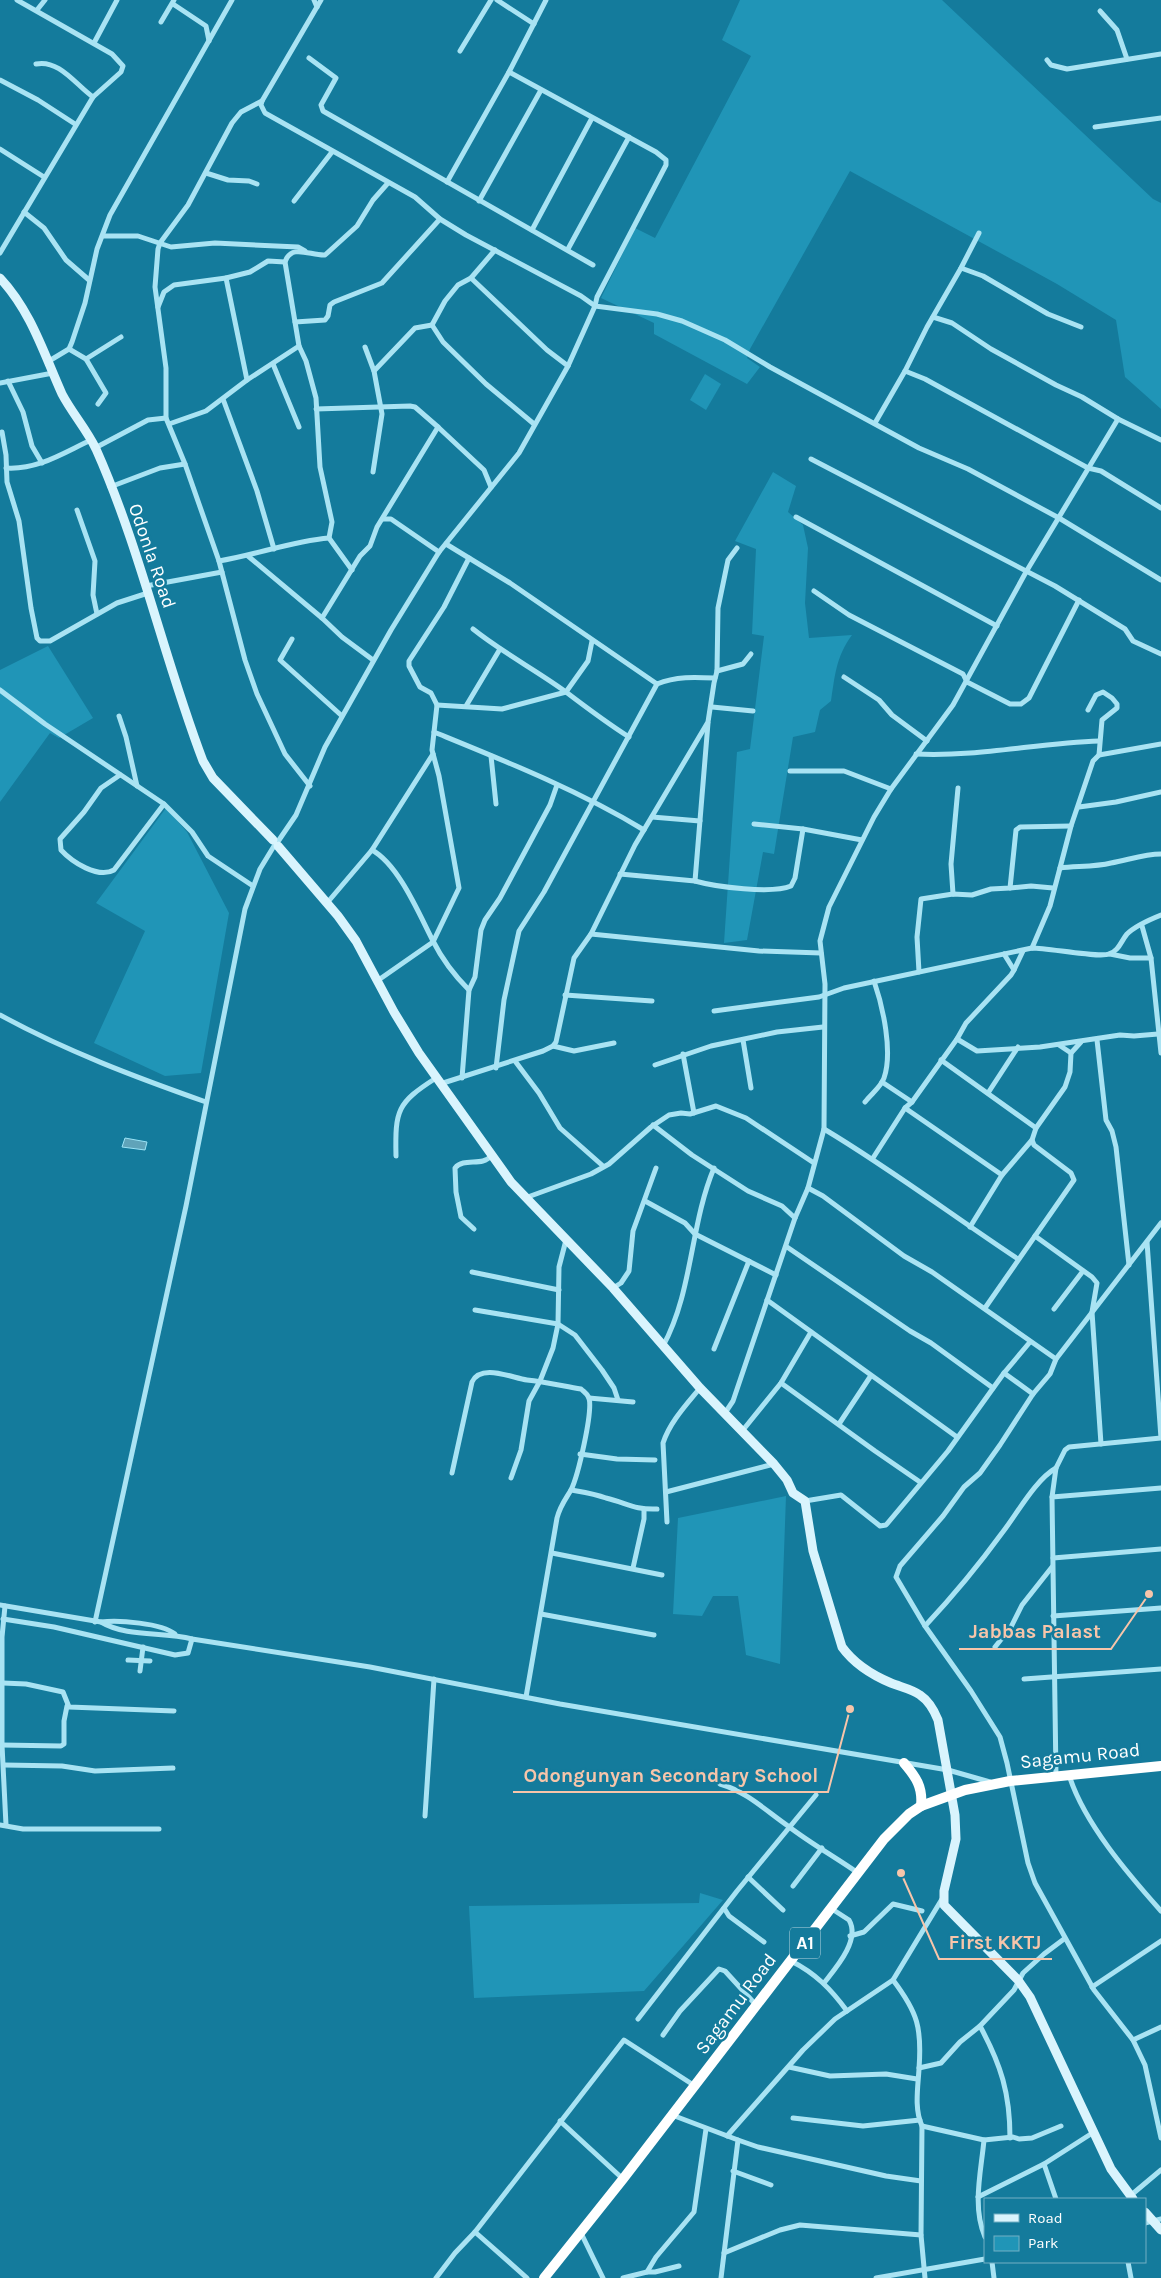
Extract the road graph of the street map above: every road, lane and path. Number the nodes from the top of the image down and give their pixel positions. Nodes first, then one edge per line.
1 (17, 0) edge
2 (45, 0) edge
3 (117, 0) edge
4 (232, 0) edge
5 (314, 0) edge
6 (321, 0) edge
7 (491, 0) edge
8 (497, 0) edge
9 (546, 0) edge
10 (174, 2) edge
11 (317, 7) junction
12 (37, 10) junction
13 (1100, 11) dead end
14 (161, 22) dead end
15 (534, 24) junction
16 (208, 41) junction
17 (94, 43) junction
18 (460, 51) dead end
19 (1161, 54) edge
20 (309, 58) dead end
21 (1127, 59) junction
22 (1046, 60) dead end
23 (36, 64) dead end
24 (510, 72) junction
25 (0, 80) edge
26 (541, 90) junction
27 (93, 97) junction
28 (262, 101) junction
29 (253, 107) junction
30 (263, 110) junction
31 (592, 118) junction
32 (1161, 118) edge
33 (76, 124) junction
34 (1095, 127) dead end
35 (629, 137) junction
36 (0, 149) edge
37 (332, 152) junction
38 (206, 172) junction
39 (44, 177) junction
40 (447, 182) junction
41 (388, 183) junction
42 (257, 184) dead end
43 (294, 201) dead end
44 (479, 201) junction
45 (24, 212) junction
46 (440, 218) junction
47 (532, 230) junction
48 (979, 233) dead end
49 (104, 236) junction
50 (160, 243) junction
51 (568, 249) junction
52 (495, 250) junction
53 (307, 251) junction
54 (0, 253) edge
55 (285, 262) junction
56 (592, 264) dead end
57 (961, 268) junction
58 (0, 278) edge
59 (226, 278) junction
60 (471, 278) junction
61 (89, 280) junction
62 (595, 306) junction
63 (158, 308) junction
64 (933, 317) junction
65 (295, 322) junction
66 (432, 325) junction
67 (1081, 327) dead end
68 (121, 337) dead end
69 (299, 346) junction
70 (365, 347) dead end
71 (69, 348) junction
72 (86, 359) junction
73 (49, 361) junction
74 (272, 364) junction
75 (568, 366) junction
76 (374, 371) junction
77 (906, 371) junction
78 (53, 372) junction
79 (247, 380) junction
80 (8, 381) junction
81 (0, 383) edge
82 (223, 399) junction
83 (98, 404) dead end
84 (381, 406) junction
85 (316, 409) junction
86 (1118, 419) junction
87 (167, 421) junction
88 (875, 422) junction
89 (534, 424) junction
90 (299, 427) dead end
91 (438, 427) junction
92 (2, 432) dead end
93 (1161, 440) edge
94 (93, 444) junction
95 (811, 459) dead end
96 (42, 464) junction
97 (186, 464) junction
98 (6, 468) junction
99 (1088, 468) junction
100 (373, 472) dead end
101 (110, 487) junction
102 (491, 488) junction
103 (1161, 508) edge
104 (77, 510) dead end
105 (388, 510) junction
106 (796, 517) dead end
107 (383, 518) junction
108 (1059, 518) junction
109 (391, 519) junction
110 (329, 538) junction
111 (446, 544) junction
112 (737, 548) dead end
113 (274, 549) junction
114 (439, 552) junction
115 (248, 556) junction
116 (469, 558) junction
117 (219, 561) junction
118 (352, 570) junction
119 (222, 572) junction
120 (1026, 572) junction
121 (1160, 579) edge
122 (147, 590) junction
123 (814, 591) dead end
124 (1079, 600) junction
125 (97, 614) junction
126 (322, 618) junction
127 (997, 626) junction
128 (473, 629) dead end
129 (292, 640) dead end
130 (592, 640) junction
131 (500, 649) junction
132 (751, 654) dead end
133 (1161, 654) edge
134 (373, 660) junction
135 (717, 671) junction
136 (844, 677) dead end
137 (715, 678) junction
138 (967, 682) junction
139 (657, 684) junction
140 (0, 690) edge
141 (566, 692) junction
142 (437, 705) junction
143 (466, 706) junction
144 (712, 707) junction
145 (1088, 710) dead end
146 (753, 711) dead end
147 (119, 716) dead end
148 (342, 716) junction
149 (708, 722) junction
150 (434, 732) junction
151 (629, 738) junction
152 (927, 741) junction
153 (1099, 741) junction
154 (1161, 744) edge
155 (433, 754) junction
156 (916, 754) junction
157 (1099, 755) junction
158 (490, 756) junction
159 (790, 771) dead end
160 (120, 775) junction
161 (558, 785) junction
162 (310, 786) junction
163 (137, 787) junction
164 (958, 788) dead end
165 (891, 789) junction
166 (1161, 792) edge
167 (1082, 798) junction
168 (594, 802) junction
169 (164, 804) junction
170 (496, 804) dead end
171 (1093, 805) junction
172 (1079, 807) junction
173 (652, 817) junction
174 (700, 821) junction
175 (754, 824) dead end
176 (1071, 826) junction
177 (803, 829) junction
178 (644, 830) junction
179 (862, 840) junction
180 (276, 843) junction
181 (372, 850) junction
182 (1161, 854) edge
183 (1060, 868) junction
184 (620, 874) junction
185 (695, 881) junction
186 (253, 886) junction
187 (1010, 888) junction
188 (1054, 888) junction
189 (953, 894) junction
190 (327, 903) junction
191 (1161, 915) edge
192 (1142, 926) junction
193 (591, 934) junction
194 (433, 942) junction
195 (1032, 948) junction
196 (1023, 950) junction
197 (821, 953) junction
198 (1004, 954) junction
199 (1110, 954) junction
200 (1151, 958) junction
201 (1014, 970) junction
202 (919, 972) junction
203 (377, 981) junction
204 (874, 982) junction
205 (469, 990) junction
206 (824, 994) junction
207 (565, 996) junction
208 (652, 1000) dead end
209 (714, 1011) dead end
210 (0, 1015) edge
211 (823, 1027) junction
212 (1158, 1034) junction
213 (957, 1039) junction
214 (743, 1040) junction
215 (1097, 1040) junction
216 (1081, 1042) junction
217 (614, 1043) dead end
218 (1059, 1045) junction
219 (553, 1046) junction
220 (1018, 1047) junction
221 (1007, 1048) junction
222 (1161, 1053) edge
223 (683, 1054) junction
224 (1071, 1054) junction
225 (1012, 1055) junction
226 (941, 1060) junction
227 (515, 1061) junction
228 (654, 1065) dead end
229 (496, 1068) junction
230 (462, 1078) junction
231 (438, 1081) junction
232 (882, 1082) junction
233 (751, 1088) dead end
234 (988, 1093) junction
235 (206, 1102) junction
236 (865, 1102) dead end
237 (912, 1102) junction
238 (905, 1108) junction
239 (694, 1113) junction
240 (653, 1125) junction
241 (1036, 1128) junction
242 (824, 1129) junction
243 (1033, 1142) junction
244 (396, 1156) dead end
245 (491, 1156) junction
246 (873, 1158) junction
247 (814, 1164) junction
248 (603, 1166) junction
249 (656, 1168) dead end
250 (714, 1168) junction
251 (1002, 1175) junction
252 (808, 1188) junction
253 (525, 1198) junction
254 (645, 1201) junction
255 (795, 1218) junction
256 (1161, 1222) edge
257 (970, 1227) junction
258 (474, 1228) dead end
259 (695, 1234) junction
260 (1035, 1236) junction
261 (566, 1240) junction
262 (1147, 1242) junction
263 (786, 1247) junction
264 (1141, 1249) junction
265 (1148, 1251) junction
266 (1018, 1259) junction
267 (749, 1261) junction
268 (1129, 1265) junction
269 (1083, 1271) junction
270 (472, 1272) dead end
271 (776, 1275) junction
272 (613, 1288) junction
273 (559, 1290) junction
274 (767, 1300) junction
275 (985, 1308) junction
276 (1054, 1309) dead end
277 (475, 1310) dead end
278 (1092, 1312) junction
279 (558, 1324) junction
280 (1079, 1327) junction
281 (1092, 1330) junction
282 (811, 1332) junction
283 (1030, 1342) junction
284 (663, 1346) junction
285 (714, 1349) dead end
286 (1056, 1358) junction
287 (1004, 1373) junction
288 (870, 1377) junction
289 (540, 1381) junction
290 (781, 1383) junction
291 (700, 1388) junction
292 (993, 1388) junction
293 (1033, 1394) junction
294 (589, 1398) junction
295 (618, 1400) junction
296 (633, 1402) dead end
297 (725, 1413) junction
298 (839, 1424) junction
299 (742, 1430) junction
300 (957, 1437) junction
301 (1101, 1444) junction
302 (580, 1454) junction
303 (655, 1460) dead end
304 (774, 1464) junction
305 (1056, 1468) junction
306 (452, 1473) dead end
307 (511, 1478) dead end
308 (920, 1482) junction
309 (1161, 1488) edge
310 (571, 1490) junction
311 (666, 1492) junction
312 (1052, 1497) junction
313 (805, 1502) junction
314 (657, 1508) dead end
315 (644, 1509) junction
316 (667, 1522) dead end
317 (1161, 1549) edge
318 (552, 1553) junction
319 (1053, 1558) junction
320 (1052, 1567) junction
321 (633, 1568) junction
322 (662, 1575) dead end
323 (2, 1606) edge
324 (1161, 1608) edge
325 (541, 1614) junction
326 (1053, 1616) junction
327 (4, 1619) junction
328 (98, 1622) junction
329 (925, 1626) junction
330 (654, 1635) dead end
331 (192, 1639) junction
332 (143, 1647) junction
333 (995, 1647) dead end
334 (128, 1660) dead end
335 (142, 1661) junction
336 (150, 1661) dead end
337 (1161, 1669) edge
338 (140, 1671) dead end
339 (1055, 1678) junction
340 (434, 1679) junction
341 (1024, 1679) dead end
342 (2, 1680) edge
343 (526, 1697) junction
344 (67, 1706) junction
345 (174, 1711) dead end
346 (2, 1745) junction
347 (904, 1763) junction
348 (4, 1766) junction
349 (1161, 1766) edge
350 (173, 1768) dead end
351 (948, 1770) junction
352 (1069, 1775) junction
353 (1056, 1776) junction
354 (1010, 1781) junction
355 (720, 1784) dead end
356 (995, 1784) junction
357 (816, 1794) dead end
358 (951, 1794) junction
359 (921, 1806) junction
360 (425, 1816) dead end
361 (0, 1825) edge
362 (6, 1825) junction
363 (788, 1827) junction
364 (158, 1829) dead end
365 (822, 1848) junction
366 (858, 1874) junction
367 (748, 1877) junction
368 (793, 1886) dead end
369 (942, 1898) junction
370 (724, 1908) junction
371 (832, 1909) junction
372 (783, 1910) dead end
373 (922, 1911) dead end
374 (1161, 1911) edge
375 (1161, 1917) edge
376 (850, 1936) junction
377 (1064, 1939) junction
378 (1161, 1941) edge
379 (764, 1942) dead end
380 (791, 1961) junction
381 (893, 1980) junction
382 (1018, 1980) junction
383 (824, 1983) junction
384 (1092, 1987) junction
385 (757, 2006) junction
386 (847, 2011) junction
387 (638, 2019) dead end
388 (980, 2026) junction
389 (1161, 2027) edge
390 (663, 2034) dead end
391 (1134, 2040) junction
392 (789, 2067) junction
393 (919, 2068) junction
394 (917, 2079) junction
395 (695, 2086) junction
396 (672, 2115) junction
397 (793, 2118) dead end
398 (920, 2120) junction
399 (560, 2121) junction
400 (922, 2126) junction
401 (1060, 2126) dead end
402 (706, 2129) junction
403 (1094, 2132) junction
404 (727, 2136) junction
405 (1010, 2138) junction
406 (1161, 2138) edge
407 (738, 2140) junction
408 (984, 2140) junction
409 (1044, 2164) junction
410 (1161, 2170) edge
411 (733, 2172) junction
412 (623, 2179) junction
413 (921, 2181) junction
414 (771, 2186) dead end
415 (978, 2197) junction
416 (1056, 2198) edge
417 (1131, 2198) edge
418 (1153, 2221) edge
419 (1161, 2230) edge
420 (475, 2232) junction
421 (581, 2233) junction
422 (921, 2235) junction
423 (984, 2235) edge
424 (724, 2253) junction
425 (984, 2259) edge
426 (992, 2263) edge
427 (1128, 2263) edge
428 (679, 2266) dead end
429 (924, 2269) junction
430 (647, 2272) junction
431 (436, 2278) edge
432 (527, 2278) edge
433 (544, 2278) edge
434 (603, 2278) edge
435 (623, 2278) edge
436 (720, 2278) edge
437 (876, 2278) edge
438 (925, 2278) edge
439 (994, 2278) edge
440 (1131, 2278) edge

1 - 12 street
2 - 12 street
3 - 17 street
4 - 16 street
5 - 11 street
6 - 11 street
7 - 18 street
8 - 15 street
9 - 15 street
10 - 14 street
10 - 16 street
11 - 28 street
12 - 17 street
13 - 21 street
15 - 24 street
16 - 49 street
17 - 27 street
19 - 21 street
20 - 40 street
21 - 22 street
23 - 27 street
24 - 26 street
24 - 40 street
25 - 33 street
26 - 31 street
26 - 44 street
27 - 33 street
28 - 29 street
28 - 30 street
29 - 30 street
29 - 38 street
30 - 37 street
31 - 35 street
31 - 47 street
32 - 34 street
33 - 39 street
35 - 51 street
35 - 62 street
36 - 39 street
37 - 41 street
37 - 43 street
38 - 42 street
38 - 50 street
39 - 45 street
40 - 44 street
41 - 46 street
41 - 53 street
44 - 47 street
45 - 54 street
45 - 61 street
46 - 52 street
46 - 65 street
47 - 51 street
48 - 57 street
49 - 50 street
49 - 61 street
50 - 53 street
50 - 63 street
51 - 56 street
52 - 60 street
52 - 62 street
53 - 55 street
55 - 59 street
55 - 65 street
57 - 64 street
57 - 67 street
58 - 73 street, Odonla Road
59 - 63 street
59 - 79 street
60 - 66 street
60 - 75 street
61 - 71 street
62 - 75 street
62 - 88 street
63 - 87 street
64 - 77 street
64 - 86 street
65 - 69 street
66 - 76 street
66 - 89 street
68 - 72 street
69 - 74 street
69 - 85 street
70 - 76 street
71 - 72 street
71 - 73 street
72 - 83 street
73 - 78 street, Odonla Road
74 - 79 street
74 - 90 street
75 - 89 street
76 - 84 street
77 - 88 street
77 - 99 street
78 - 80 street
78 - 94 street, Odonla Road
79 - 82 street
80 - 81 street
80 - 96 street
82 - 87 street
82 - 113 street
84 - 85 street
84 - 91 street
84 - 100 street
85 - 110 street
86 - 93 street
86 - 99 street
87 - 94 street
87 - 97 street
88 - 108 street
89 - 102 street
91 - 102 street
91 - 105 street
92 - 98 street
94 - 96 street
94 - 101 street, Odonla Road
95 - 120 street
96 - 98 street
97 - 101 street
97 - 117 street
98 - 125 street
99 - 103 street
99 - 108 street
101 - 122 street, Odonla Road
102 - 111 street
104 - 125 street
105 - 107 street
105 - 109 street
106 - 127 street
107 - 109 street
107 - 118 street
108 - 120 street
108 - 121 street
109 - 114 street
110 - 113 street
110 - 118 street
111 - 114 street
111 - 116 street
112 - 135 street
113 - 115 street
114 - 134 street
115 - 117 street
115 - 126 street
116 - 130 street
116 - 142 street
117 - 119 street
118 - 126 street
119 - 122 street
119 - 162 street
120 - 124 street
120 - 127 street
122 - 125 street
122 - 180 street, Odonla Road
123 - 138 street
124 - 133 street
124 - 138 street
126 - 134 street
127 - 138 street
128 - 131 street
129 - 148 street
130 - 139 street
130 - 141 street
131 - 141 street
131 - 143 street
132 - 135 street
134 - 148 street
135 - 137 street
136 - 152 street
137 - 139 street
137 - 144 street
138 - 152 street
139 - 151 street
140 - 160 street
141 - 143 street
141 - 151 street
142 - 143 street
142 - 150 street
144 - 146 street
144 - 149 street
145 - 153 street
147 - 163 street
148 - 162 street
149 - 173 street
149 - 174 street
150 - 155 street
150 - 158 street
151 - 168 street
152 - 156 street
153 - 156 street
153 - 157 street
154 - 157 street
155 - 181 street
155 - 194 street
156 - 165 street
157 - 167 street
158 - 161 street
158 - 170 street
159 - 165 street
160 - 163 street
160 - 169 street
161 - 168 street
161 - 205 street
162 - 180 street
163 - 169 street
164 - 189 street
165 - 179 street
166 - 171 street
167 - 171 street
167 - 172 street
168 - 178 street
168 - 229 street
169 - 186 street
171 - 172 street
172 - 176 street
173 - 174 street
173 - 178 street
174 - 185 street
175 - 177 street
176 - 183 street
176 - 187 street
177 - 179 street
177 - 185 street
178 - 184 street
179 - 197 street
180 - 186 street
180 - 190 street, Odonla Road
181 - 190 street
181 - 194 street
182 - 183 street
183 - 188 street
184 - 185 street
184 - 193 street
186 - 235 street
187 - 188 street
187 - 189 street
188 - 195 street
189 - 202 street
190 - 203 street, Odonla Road
191 - 192 street
192 - 199 street
192 - 200 street
193 - 197 street
193 - 207 street
194 - 203 street
194 - 205 street
195 - 196 street
195 - 199 street
196 - 198 street
196 - 201 street
197 - 206 street
198 - 201 street
198 - 202 street
199 - 200 street
200 - 212 street
201 - 213 street
202 - 204 street
203 - 231 street, Odonla Road
204 - 206 street
204 - 232 street
205 - 230 street
206 - 209 street
206 - 211 street
207 - 208 street
207 - 219 street
210 - 235 street
211 - 214 street
211 - 242 street
212 - 215 street
212 - 222 street
213 - 221 street
213 - 226 street
214 - 223 street
214 - 233 street
215 - 216 street
215 - 268 street
216 - 218 street
216 - 224 street
217 - 219 street
218 - 220 street
218 - 224 street
219 - 227 street
220 - 221 street
220 - 225 street
221 - 225 street
223 - 228 street
223 - 239 street
224 - 241 street
225 - 234 street
226 - 234 street
226 - 237 street
227 - 229 street
227 - 248 street
229 - 230 street
230 - 231 street
231 - 244 street
231 - 245 street, Odonla Road
232 - 236 street
232 - 237 street
234 - 241 street
235 - 328 street
237 - 238 street
238 - 246 street
238 - 251 street
239 - 240 street
239 - 247 street
240 - 248 street
240 - 250 street
241 - 243 street
242 - 246 street
242 - 247 street
243 - 251 street
243 - 260 street
245 - 253 street, Odonla Road
245 - 258 street
246 - 257 street
247 - 252 street
248 - 253 street
249 - 254 street
250 - 255 street
250 - 259 street
251 - 257 street
252 - 255 street
252 - 275 street
253 - 261 street, Odonla Road
254 - 259 street
254 - 272 street
255 - 263 street
256 - 262 street
257 - 266 street
259 - 267 street
259 - 284 street
260 - 266 street
260 - 269 street
261 - 272 street, Odonla Road
261 - 273 street
262 - 264 street
262 - 265 street
263 - 271 street
263 - 292 street
264 - 265 street
264 - 268 street
265 - 301 street
266 - 275 street
267 - 271 street
267 - 285 street
268 - 278 street
269 - 276 street
269 - 278 street
270 - 273 street
271 - 274 street
272 - 284 street, Odonla Road
273 - 279 street
274 - 282 street
274 - 297 street
275 - 283 street
277 - 279 street
278 - 280 street
278 - 281 street
279 - 289 street
279 - 295 street
280 - 281 street
280 - 286 street
281 - 301 street
282 - 288 street
282 - 290 street
283 - 286 street
283 - 287 street
284 - 291 street, Odonla Road
286 - 293 street
287 - 292 street
287 - 293 street
288 - 298 street
288 - 300 street
289 - 294 street
289 - 306 street
289 - 307 street
290 - 298 street
290 - 299 street
291 - 297 street, Odonla Road
291 - 311 street
292 - 300 street
293 - 329 street
294 - 295 street
294 - 302 street
295 - 296 street
297 - 299 street, Odonla Road
298 - 308 street
299 - 304 street, Odonla Road
300 - 308 street
301 - 305 street
302 - 303 street
302 - 310 street
304 - 311 street
304 - 313 street, Odonla Road
305 - 312 street
305 - 329 street
308 - 313 street
309 - 312 street
310 - 315 street
310 - 318 street
311 - 316 street
312 - 319 street
313 - 351 street
314 - 315 street
315 - 321 street
317 - 319 street
318 - 321 street
318 - 325 street
319 - 320 street
320 - 326 street
320 - 333 street
321 - 322 street
323 - 327 street
323 - 328 street
324 - 326 street
325 - 330 street
325 - 343 street
326 - 339 street
327 - 332 street
327 - 342 street
328 - 331 street
329 - 354 street
331 - 332 street
331 - 340 street
332 - 335 street
334 - 335 street
335 - 336 street
335 - 338 street
337 - 339 street
339 - 341 street
339 - 353 street
340 - 343 street
340 - 360 street
342 - 344 street
342 - 346 street
343 - 347 street
344 - 345 street
344 - 346 street
346 - 348 street
347 - 351 street
347 - 359 highway
348 - 350 street
348 - 362 street
349 - 352 highway, Sagamu Road / A1
351 - 356 street
351 - 358 street
352 - 353 highway, Sagamu Road / A1
352 - 374 street
353 - 354 highway, Sagamu Road / A1
354 - 356 highway, Sagamu Road / A1
354 - 377 street
355 - 363 street
356 - 358 highway, Sagamu Road / A1
357 - 363 street
358 - 359 highway, Sagamu Road / A1
358 - 369 street
359 - 366 highway, Sagamu Road / A1
361 - 362 street
362 - 364 street
363 - 365 street
363 - 367 street
365 - 366 street
365 - 368 street
366 - 371 highway, Sagamu Road / A1
367 - 370 street
367 - 372 street
369 - 381 street
369 - 382 street
370 - 379 street
370 - 387 street
371 - 376 street
371 - 380 highway, Sagamu Road / A1
373 - 376 street
374 - 375 street
376 - 383 street
377 - 382 street
377 - 384 street
378 - 384 street
380 - 383 street
380 - 385 highway, Sagamu Road / A1
381 - 386 street
381 - 393 street
382 - 388 street
382 - 403 street
383 - 386 street
384 - 391 street
385 - 390 street
385 - 395 highway, Sagamu Road / A1
386 - 392 street
388 - 393 street
388 - 405 street
389 - 391 street
391 - 406 street
392 - 394 street
392 - 404 street
393 - 394 street
394 - 398 street
395 - 396 highway, Sagamu Road / A1
395 - 399 street
396 - 402 street
396 - 412 highway, Sagamu Road / A1
397 - 398 street
398 - 400 street
399 - 412 street
399 - 420 street
400 - 408 street
400 - 413 street
401 - 405 street
402 - 404 street
402 - 430 street
403 - 409 street
403 - 417 street
404 - 407 street
405 - 408 street
407 - 411 street
407 - 413 street
408 - 415 street
409 - 415 street
409 - 416 street
410 - 417 street
411 - 414 street
411 - 424 street
412 - 421 highway, Sagamu Road / A1
413 - 422 street
415 - 423 street
418 - 419 street
420 - 431 street
420 - 432 street
421 - 433 highway, Sagamu Road / A1
421 - 434 street
422 - 424 street
422 - 429 street
424 - 436 street
425 - 429 street
426 - 439 street
427 - 440 street
428 - 430 street
429 - 437 street
429 - 438 street
430 - 435 street

